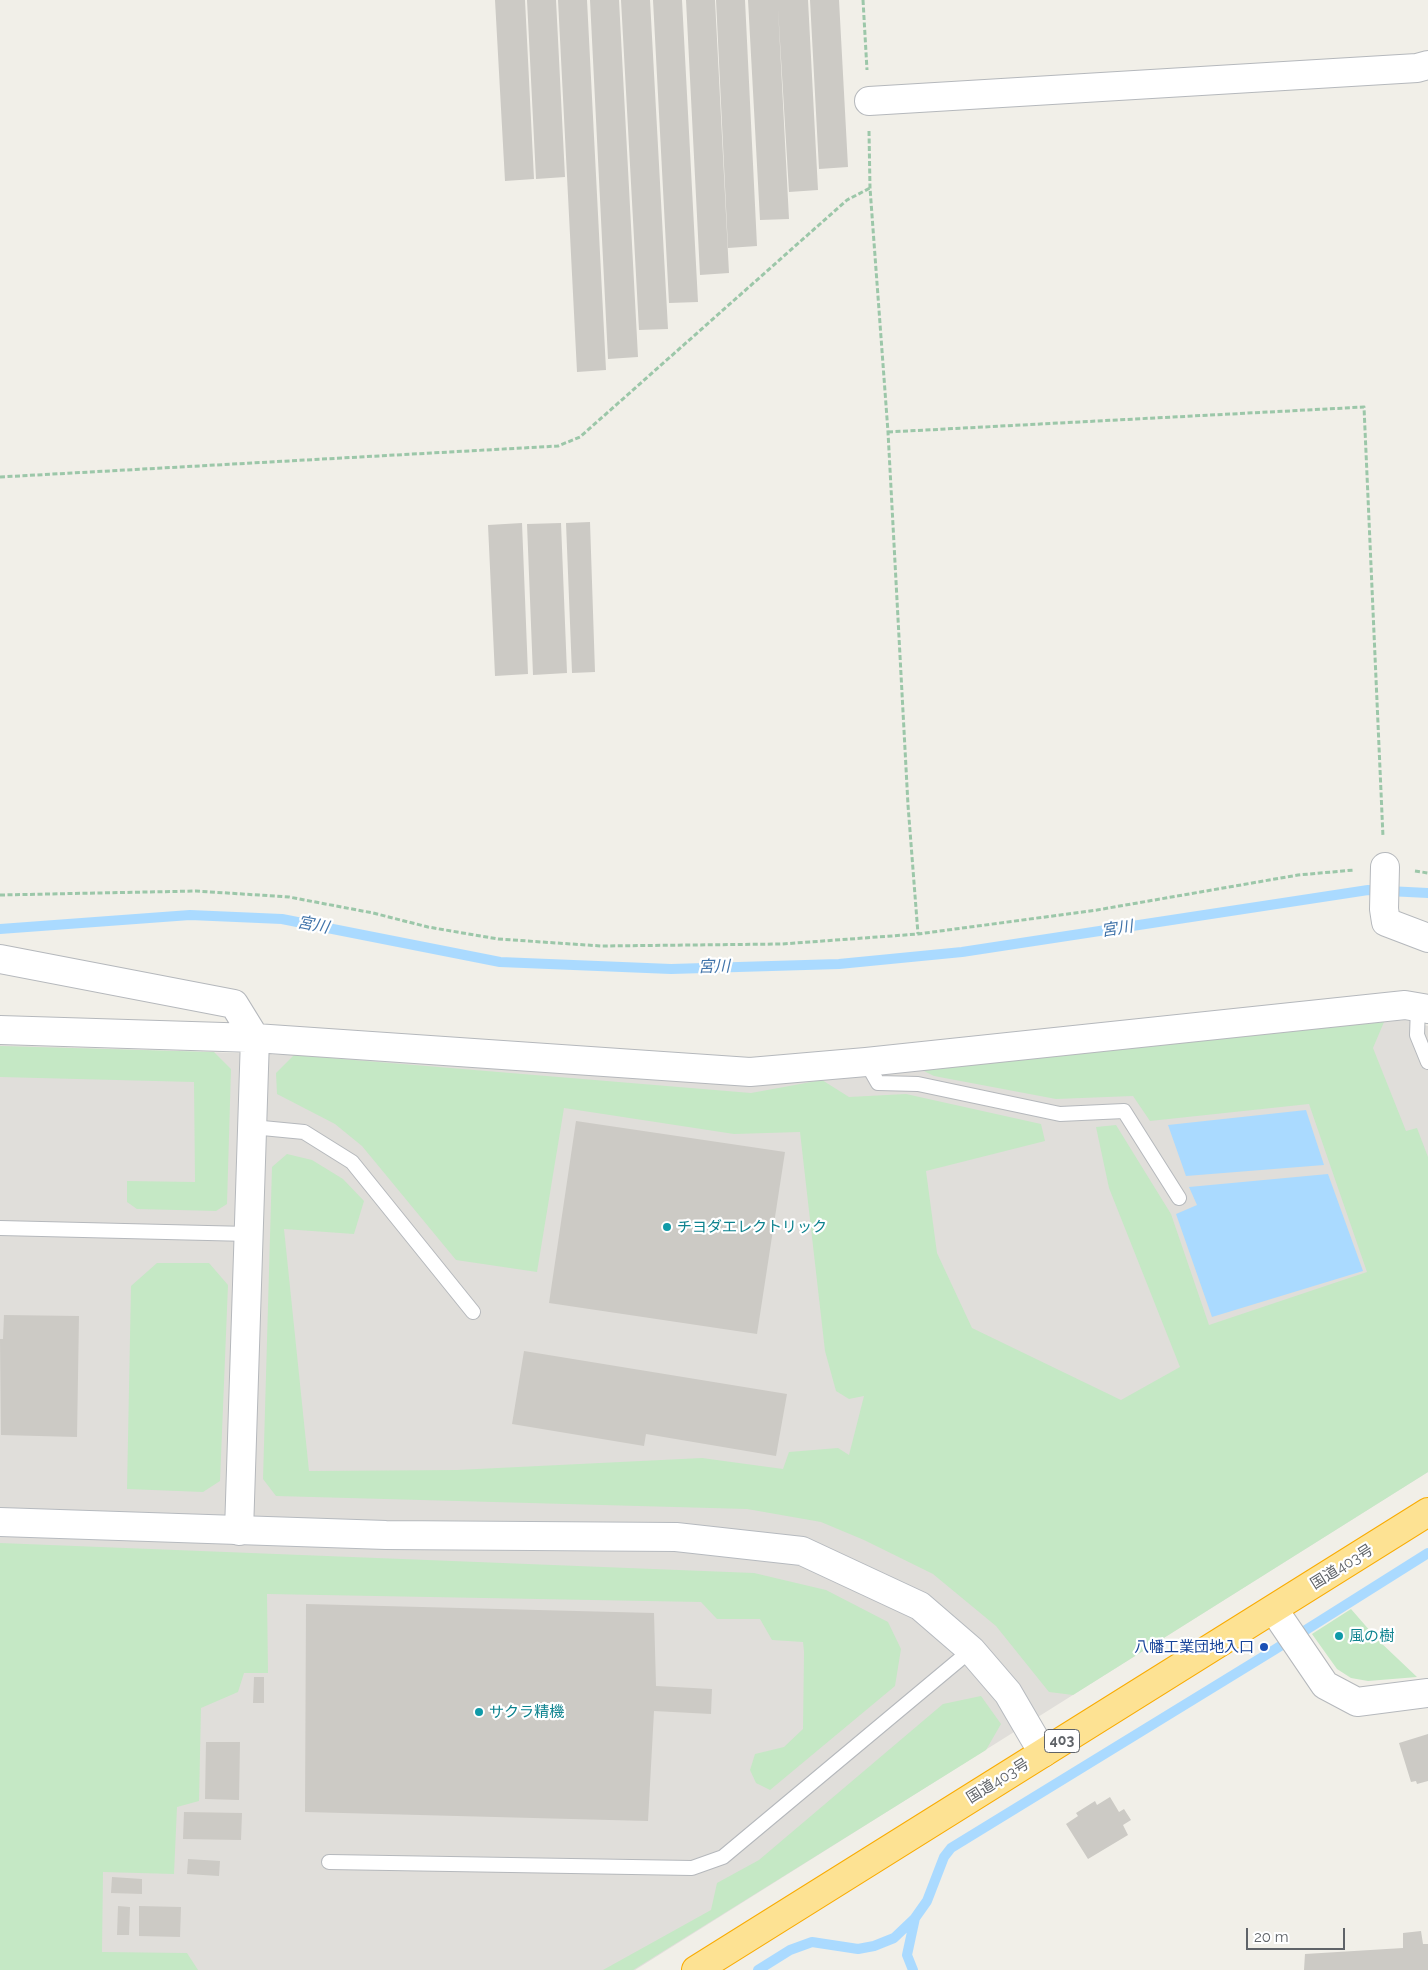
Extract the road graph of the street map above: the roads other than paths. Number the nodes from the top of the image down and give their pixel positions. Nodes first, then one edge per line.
1 (1428, 65) edge
2 (869, 102) road end
3 (1385, 867) road end
4 (1428, 938) edge
5 (0, 959) edge
6 (1423, 1008) edge
7 (0, 1030) edge
8 (255, 1038) junction
9 (866, 1062) junction
10 (1428, 1062) edge
11 (252, 1127) junction
12 (1179, 1198) dead end
13 (0, 1228) edge
14 (248, 1234) junction
15 (473, 1312) dead end
16 (1428, 1512) edge
17 (0, 1522) edge
18 (239, 1531) junction
19 (1286, 1628) junction
20 (971, 1650) junction
21 (1428, 1693) edge
22 (1043, 1753) junction
23 (329, 1862) dead end
24 (696, 1970) edge

1 - 2 street
3 - 4 street
5 - 8 street
6 - 9 street
6 - 10 lane
7 - 8 street
8 - 9 street
8 - 11 street
9 - 12 lane
11 - 14 street
11 - 15 lane
13 - 14 lane
14 - 18 street
16 - 19 highway, 国道403号 / 403
17 - 18 street
18 - 20 street
19 - 21 street
19 - 22 highway, 国道403号 / 403
20 - 22 street
20 - 23 lane
22 - 24 highway, 国道403号 / 403

